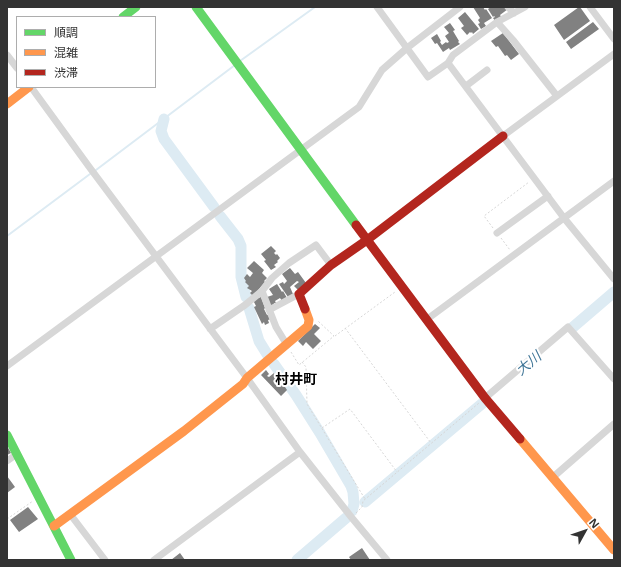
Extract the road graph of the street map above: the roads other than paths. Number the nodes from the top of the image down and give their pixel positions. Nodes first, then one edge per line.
1 (136, 7) edge
2 (196, 7) edge
3 (377, 7) edge
4 (460, 7) edge
5 (508, 7) edge
6 (525, 7) edge
7 (590, 7) edge
8 (514, 13) junction
9 (124, 16) edge
10 (497, 22) junction
11 (614, 39) edge
12 (407, 48) junction
13 (614, 54) edge
14 (7, 55) edge
15 (448, 63) junction
16 (16, 67) edge
17 (487, 70) dead end
18 (466, 86) junction
19 (29, 88) edge
20 (31, 88) edge
21 (558, 96) junction
22 (7, 104) edge
23 (503, 136) junction
24 (300, 150) junction
25 (614, 181) edge
26 (548, 196) junction
27 (564, 218) junction
28 (497, 233) road end
29 (368, 240) junction
30 (156, 256) junction
31 (331, 265) junction
32 (614, 279) edge
33 (262, 292) junction
34 (299, 294) junction
35 (269, 310) junction
36 (426, 320) junction
37 (210, 329) junction
38 (287, 345) junction
39 (7, 366) edge
40 (247, 378) junction
41 (614, 379) edge
42 (485, 398) junction
43 (614, 424) edge
44 (7, 435) edge
45 (300, 452) junction
46 (16, 454) junction
47 (7, 461) edge
48 (552, 478) junction
49 (70, 514) junction
50 (54, 526) junction
51 (614, 550) edge
52 (72, 560) edge
53 (105, 560) edge
54 (154, 560) edge
55 (387, 560) edge

1 - 9 street
2 - 24 street
3 - 12 street
4 - 12 street
5 - 8 street
6 - 8 street
7 - 11 street
8 - 10 street
10 - 15 street
10 - 21 street
12 - 15 street
12 - 24 street
13 - 21 street
14 - 16 street
15 - 18 street
17 - 18 street
18 - 23 street
19 - 22 street
20 - 30 street
21 - 23 street
23 - 26 street
23 - 29 street
24 - 29 street
24 - 30 street
25 - 27 street
26 - 27 street
26 - 28 street
27 - 32 street
27 - 36 street
29 - 31 street
29 - 36 street
30 - 37 street
30 - 39 street
31 - 33 street
31 - 34 street
33 - 35 street
33 - 37 street
34 - 35 street
34 - 38 street
35 - 38 street
36 - 42 street
37 - 40 street
38 - 40 street
40 - 45 street
40 - 49 street
41 - 42 street
42 - 48 street
43 - 48 street
44 - 46 street
45 - 54 street
45 - 55 street
46 - 47 street
46 - 50 street
48 - 51 street
49 - 50 street
49 - 53 street
50 - 52 street

